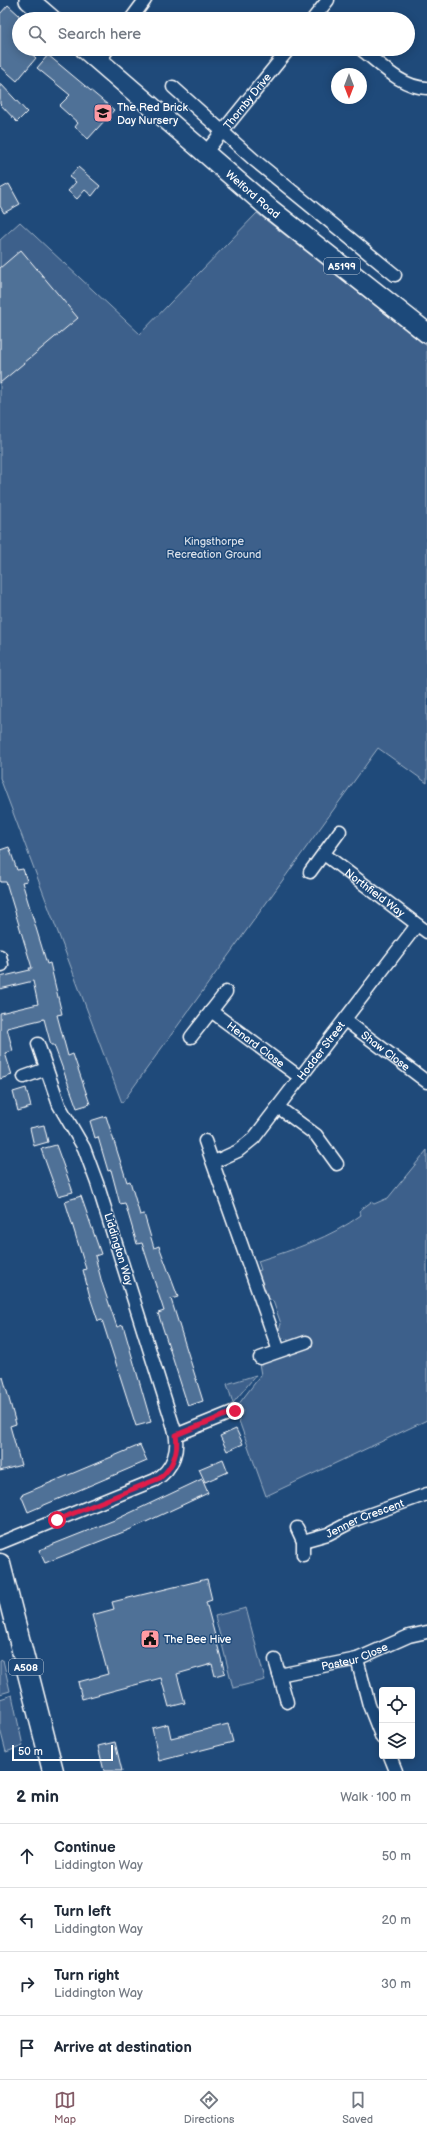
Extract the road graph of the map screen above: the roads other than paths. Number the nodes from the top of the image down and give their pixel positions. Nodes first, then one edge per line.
1 (29, 0) edge
2 (145, 0) edge
3 (328, 0) edge
4 (43, 12) edge
5 (136, 12) edge
6 (321, 12) edge
7 (101, 56) edge
8 (283, 56) edge
9 (370, 56) edge
10 (173, 87) dead end
11 (427, 88) edge
12 (223, 132) junction
13 (205, 153) junction
14 (395, 276) dead end
15 (427, 333) edge
16 (340, 831) dead end
17 (324, 854) junction
18 (310, 872) dead end
19 (417, 925) junction
20 (427, 932) edge
21 (226, 992) dead end
22 (211, 1011) junction
23 (345, 1020) junction
24 (191, 1037) dead end
25 (38, 1044) dead end
26 (46, 1069) junction
27 (24, 1078) dead end
28 (301, 1078) junction
29 (427, 1082) edge
30 (278, 1107) junction
31 (205, 1141) dead end
32 (214, 1162) junction
33 (338, 1164) dead end
34 (306, 1342) dead end
35 (279, 1351) junction
36 (260, 1358) dead end
37 (235, 1411) dead end
38 (176, 1435) junction
39 (427, 1494) edge
40 (297, 1528) dead end
41 (303, 1541) junction
42 (0, 1543) edge
43 (303, 1556) dead end
44 (0, 1564) edge
45 (427, 1632) edge
46 (357, 1658) junction
47 (275, 1660) dead end
48 (279, 1675) junction
49 (287, 1702) dead end
50 (379, 1730) edge
51 (391, 1759) edge
52 (53, 1771) edge
53 (396, 1771) edge

1 - 4 main road
2 - 5 street
3 - 6 street
7 - 13 main road, Welford Road / A5199
8 - 12 street, Thornby Drive
9 - 11 street
10 - 12 street
12 - 13 street, Thornby Drive
12 - 14 street
13 - 15 main road, Welford Road / A5199
16 - 17 street
17 - 18 street
17 - 19 street, Northfield Way
19 - 20 street, Northfield Way
19 - 23 street, Hodder Street
21 - 22 street
22 - 24 street
22 - 28 street, Henard Close
23 - 28 street, Hodder Street
23 - 29 street, Shaw Close
25 - 26 street, Liddington Way
26 - 27 street
26 - 38 street, Liddington Way
28 - 30 street, Hodder Street
30 - 32 street, Hodder Street
30 - 33 street
31 - 32 street
32 - 35 street
34 - 35 street
35 - 36 street
37 - 38 street
38 - 42 street, Liddington Way
39 - 41 street, Jenner Crescent
40 - 41 street
41 - 43 street
44 - 52 highway, A508
45 - 46 street, Pasteur Close
46 - 48 street, Pasteur Close
46 - 50 street
47 - 48 street
48 - 49 street
51 - 53 street

